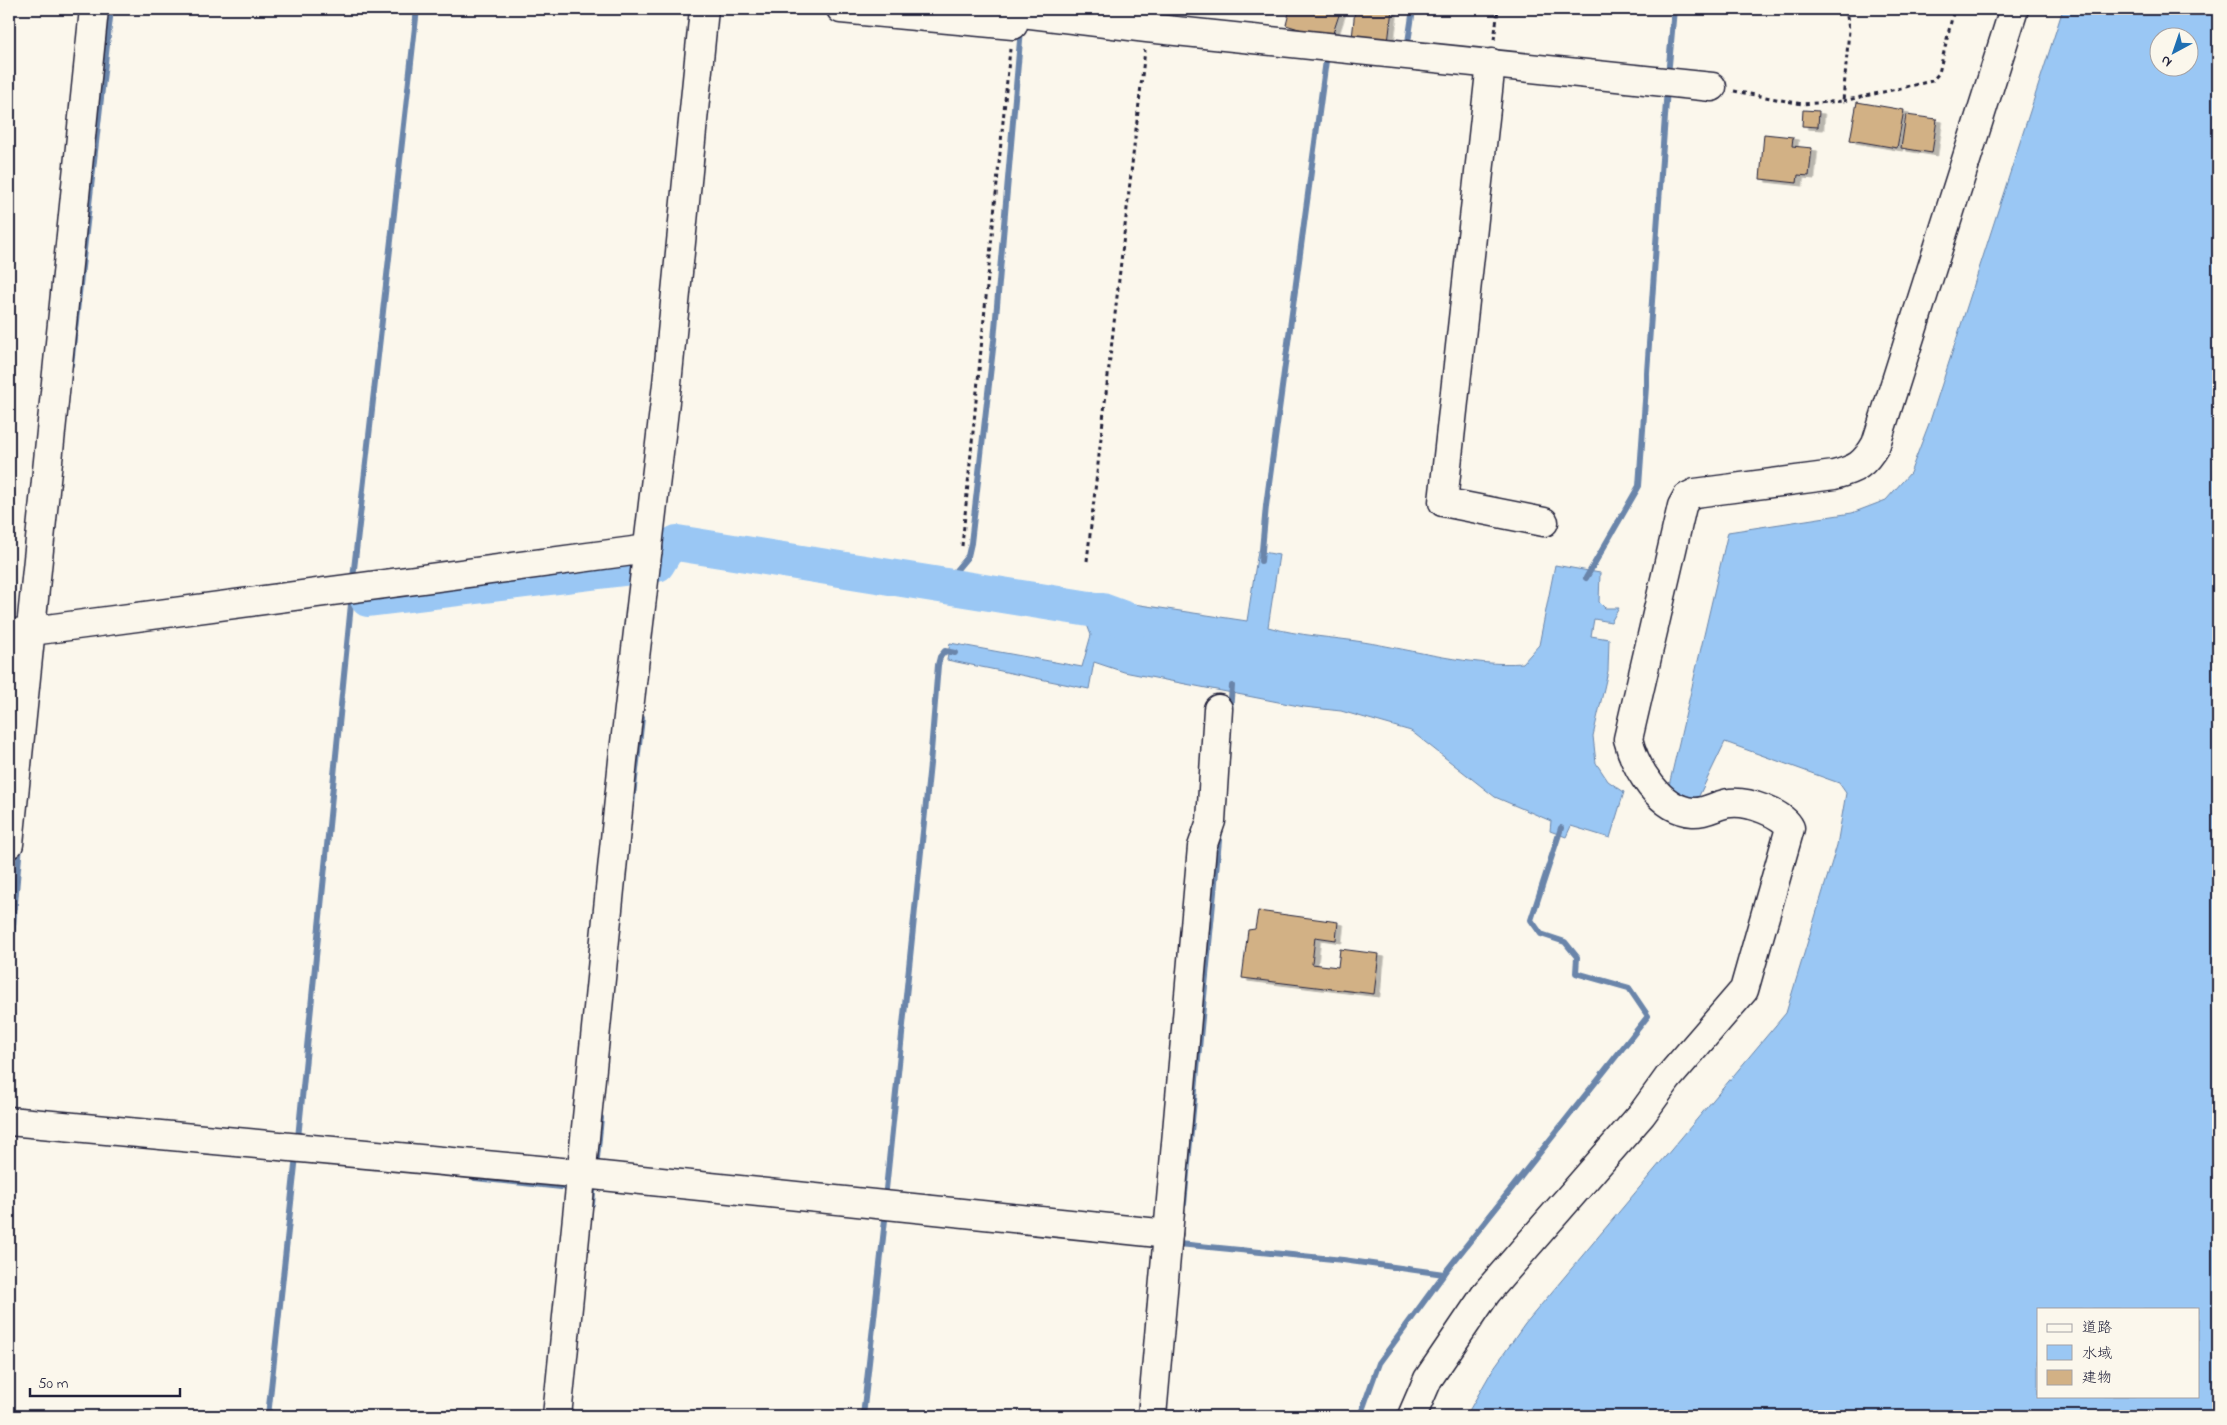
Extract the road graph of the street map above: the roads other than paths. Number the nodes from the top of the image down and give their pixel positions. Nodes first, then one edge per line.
1 (94, 9) edge
2 (704, 9) edge
3 (841, 9) edge
4 (2014, 9) edge
5 (1017, 14) edge
6 (1148, 18) edge
7 (1491, 63) junction
8 (1712, 86) road end
9 (1544, 522) dead end
10 (646, 559) junction
11 (29, 635) edge
12 (1218, 709) dead end
13 (9, 844) edge
14 (9, 1121) edge
15 (583, 1174) junction
16 (1168, 1234) junction
17 (557, 1416) edge
18 (1152, 1416) edge
19 (1412, 1416) edge

1 - 11 street
2 - 10 street
3 - 5 street
4 - 19 street
5 - 6 street
6 - 7 street
7 - 8 street
7 - 9 street
10 - 11 street
10 - 15 street
11 - 13 street
12 - 16 street
14 - 15 street
15 - 16 street
15 - 17 street
16 - 18 street

